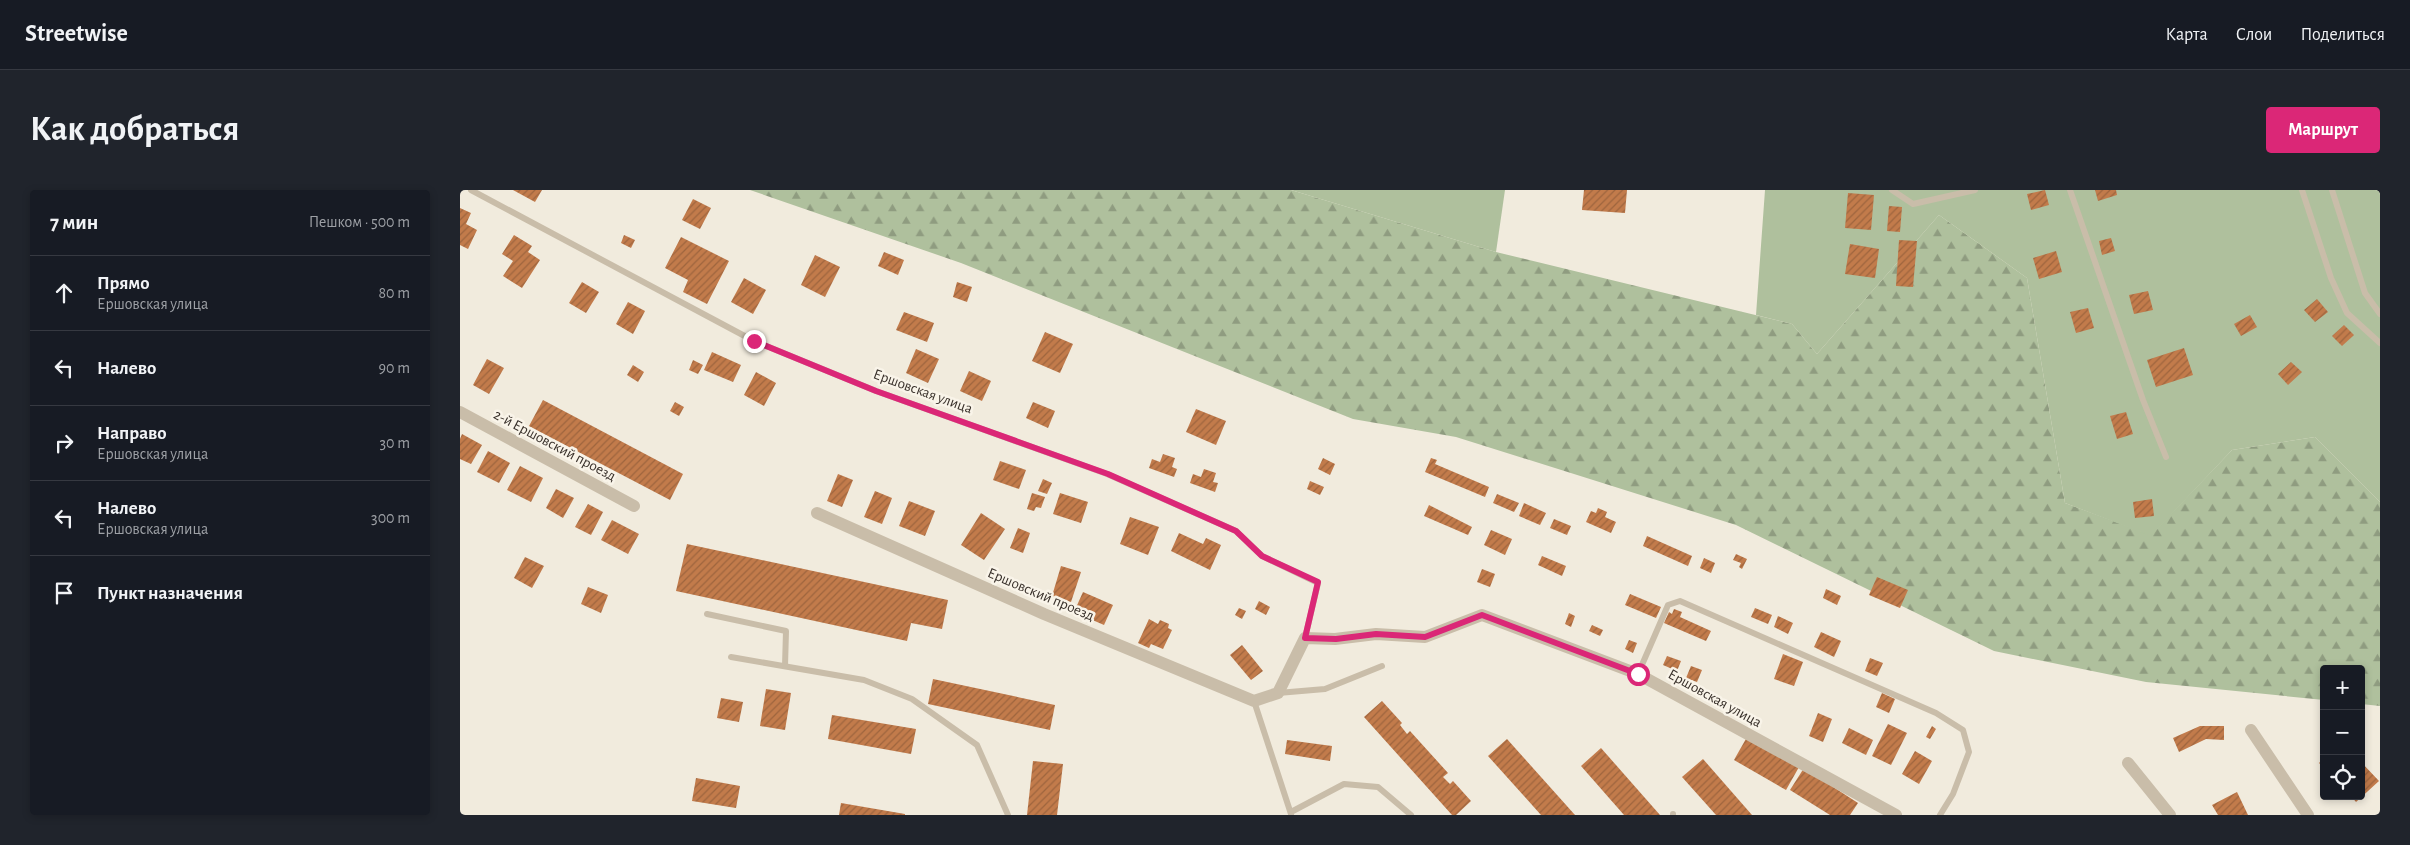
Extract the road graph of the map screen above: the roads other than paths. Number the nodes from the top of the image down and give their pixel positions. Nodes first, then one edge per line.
1 (471, 190) edge
2 (1892, 190) edge
3 (1975, 190) edge
4 (2070, 190) edge
5 (2302, 190) edge
6 (2332, 190) edge
7 (2380, 314) edge
8 (2380, 344) edge
9 (460, 412) edge
10 (2166, 457) dead end
11 (634, 506) dead end
12 (817, 513) dead end
13 (707, 614) dead end
14 (1305, 638) junction
15 (731, 657) dead end
16 (785, 666) junction
17 (1382, 666) dead end
18 (1638, 674) junction
19 (1278, 693) junction
20 (1254, 701) junction
21 (2251, 730) dead end
22 (2128, 763) dead end
23 (1291, 813) edge
24 (1008, 815) edge
25 (1411, 815) edge
26 (1896, 815) edge
27 (1940, 815) edge
28 (2170, 815) edge
29 (2308, 815) edge

1 - 14 lane, Ершовская улица
2 - 3 lane
4 - 10 lane
5 - 8 lane
6 - 7 lane
9 - 11 street, 2-й Ершовский проезд
12 - 20 street, Ершовский проезд
13 - 16 lane
14 - 18 street, Ершовская улица
14 - 19 street
15 - 16 lane
16 - 24 lane
17 - 19 lane
18 - 26 street, Ершовская улица
18 - 27 lane
19 - 20 street
20 - 23 lane
21 - 29 street
22 - 28 street
23 - 25 lane

